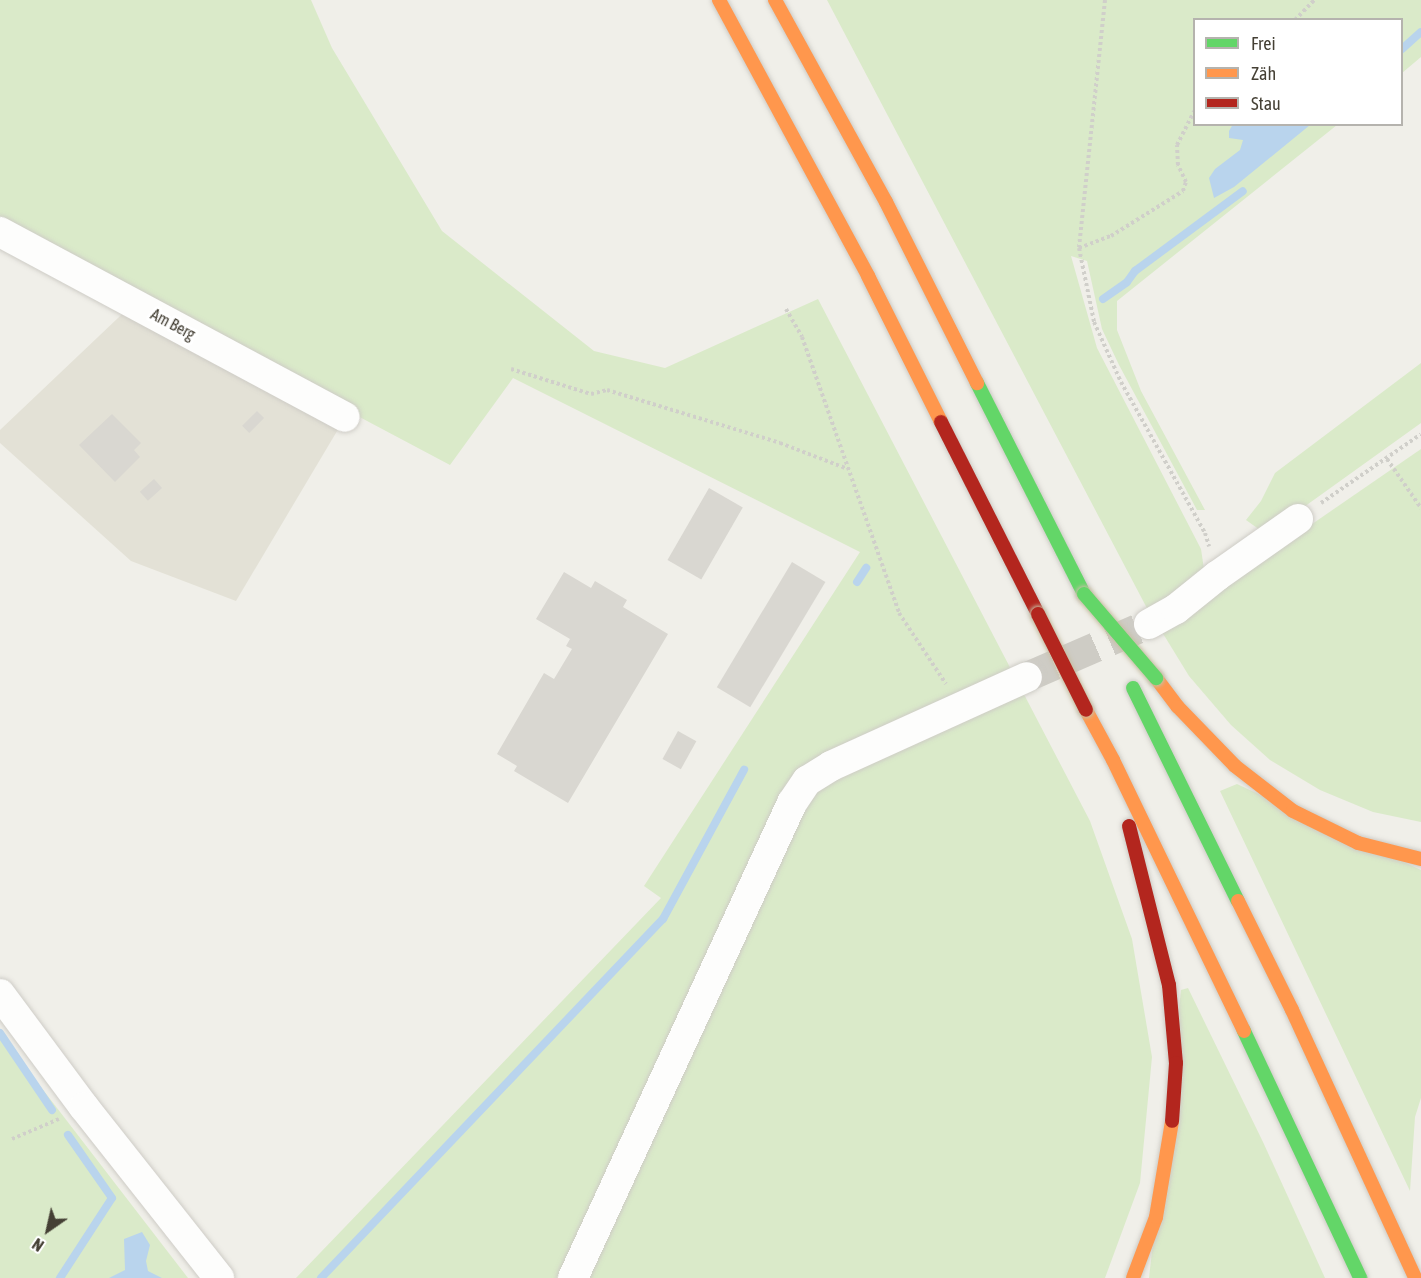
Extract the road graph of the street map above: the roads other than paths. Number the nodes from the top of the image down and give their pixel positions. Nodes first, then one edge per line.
1 (719, 0) edge
2 (775, 0) edge
3 (0, 232) edge
4 (345, 417) dead end
5 (1298, 519) road end
6 (1084, 594) junction
7 (1149, 624) tunnel mouth
8 (1111, 646) dead end
9 (1026, 677) tunnel mouth
10 (1130, 683) dead end
11 (1113, 760) junction
12 (1421, 859) edge
13 (0, 994) edge
14 (219, 1278) edge
15 (573, 1278) edge
16 (1133, 1278) edge
17 (1360, 1278) edge
18 (1415, 1278) edge

1 - 11 highway, bridge
2 - 6 highway
3 - 4 street, Am Berg
5 - 7 street
6 - 8 highway, bridge
6 - 12 highway, bridge
9 - 15 street
10 - 18 highway
11 - 16 highway
11 - 17 highway
13 - 14 street

